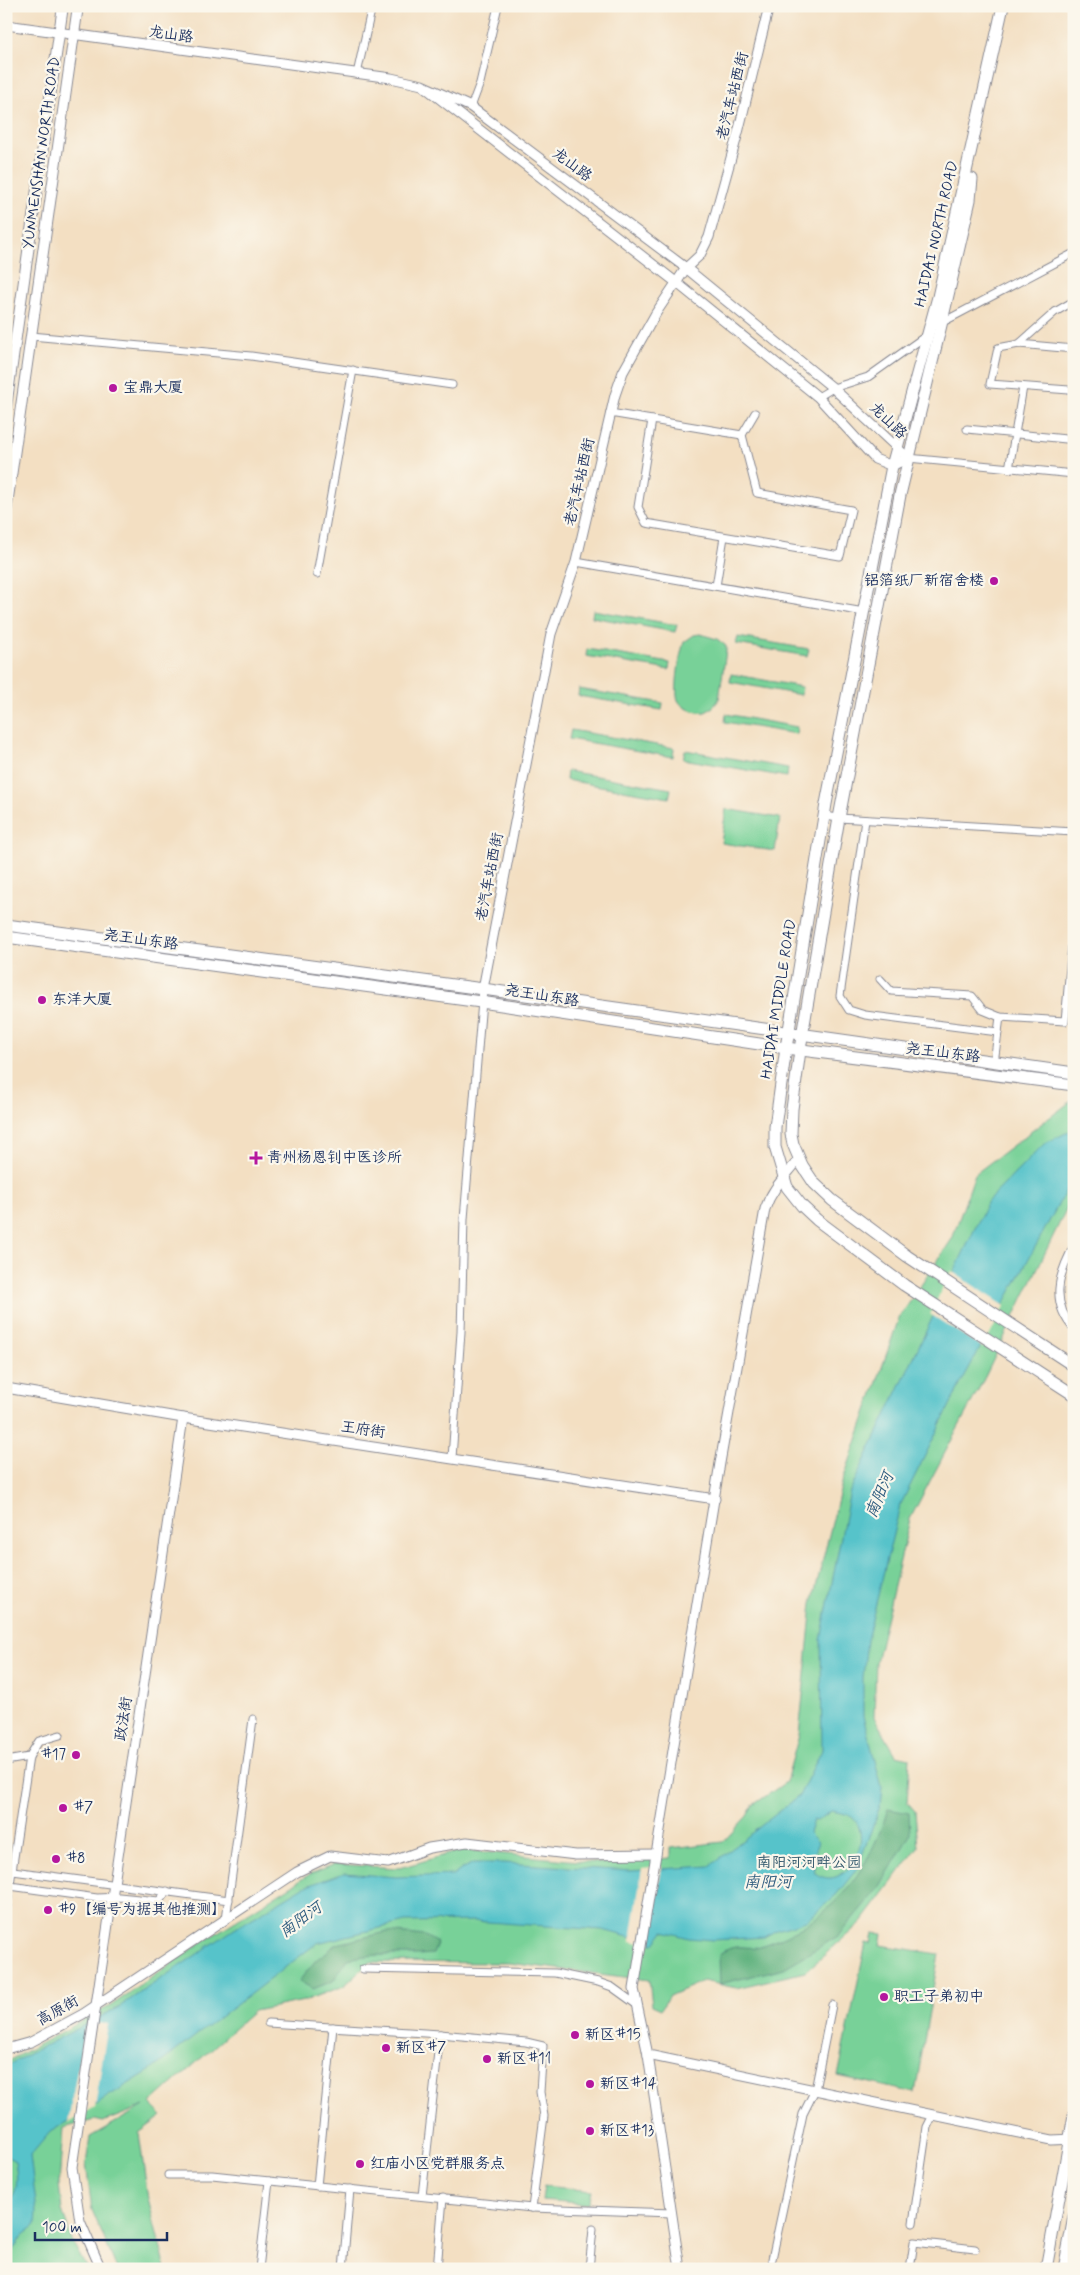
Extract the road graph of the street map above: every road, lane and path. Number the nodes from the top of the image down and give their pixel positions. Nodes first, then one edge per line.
1 (63, 6) edge
2 (78, 6) edge
3 (372, 6) edge
4 (498, 6) edge
5 (769, 6) edge
6 (1003, 6) edge
7 (1007, 6) edge
8 (6, 26) edge
9 (58, 34) junction
10 (73, 36) junction
11 (357, 74) junction
12 (422, 85) junction
13 (471, 107) junction
14 (1074, 253) edge
15 (686, 268) junction
16 (677, 283) junction
17 (1074, 300) edge
18 (942, 322) junction
19 (927, 335) junction
20 (31, 336) junction
21 (1018, 344) junction
22 (1074, 349) edge
23 (353, 370) junction
24 (452, 385) dead end
25 (1023, 387) junction
26 (834, 388) junction
27 (1069, 390) dead end
28 (818, 397) junction
29 (6, 407) edge
30 (610, 413) junction
31 (755, 413) dead end
32 (652, 420) junction
33 (967, 429) dead end
34 (742, 435) junction
35 (1066, 440) dead end
36 (896, 448) junction
37 (908, 458) junction
38 (892, 466) junction
39 (1009, 469) junction
40 (1074, 474) edge
41 (6, 512) edge
42 (724, 537) junction
43 (576, 562) junction
44 (317, 574) dead end
45 (716, 586) junction
46 (864, 612) junction
47 (824, 816) junction
48 (839, 818) junction
49 (865, 820) junction
50 (1074, 832) edge
51 (1074, 923) edge
52 (6, 925) edge
53 (6, 937) edge
54 (880, 979) dead end
55 (483, 989) junction
56 (480, 1002) junction
57 (1000, 1017) junction
58 (998, 1032) junction
59 (788, 1033) junction
60 (802, 1036) junction
61 (786, 1048) junction
62 (800, 1050) junction
63 (998, 1063) junction
64 (1074, 1073) edge
65 (1074, 1085) edge
66 (799, 1159) junction
67 (782, 1177) junction
68 (1074, 1246) edge
69 (1074, 1329) edge
70 (1074, 1366) edge
71 (6, 1388) edge
72 (1074, 1395) edge
73 (183, 1418) junction
74 (452, 1458) junction
75 (715, 1499) junction
76 (253, 1719) dead end
77 (60, 1735) dead end
78 (29, 1757) junction
79 (6, 1761) edge
80 (655, 1858) junction
81 (13, 1871) junction
82 (113, 1884) junction
83 (10, 1886) junction
84 (167, 1891) junction
85 (110, 1899) junction
86 (229, 1900) junction
87 (6, 1911) edge
88 (226, 1919) junction
89 (363, 1970) dead end
90 (637, 2005) junction
91 (832, 2005) dead end
92 (95, 2006) junction
93 (268, 2023) dead end
94 (333, 2027) junction
95 (440, 2034) junction
96 (6, 2049) edge
97 (648, 2055) junction
98 (815, 2090) junction
99 (933, 2115) junction
100 (1074, 2115) edge
101 (1072, 2139) edge
102 (168, 2175) dead end
103 (269, 2180) junction
104 (317, 2186) junction
105 (350, 2189) junction
106 (422, 2196) junction
107 (443, 2198) junction
108 (532, 2208) junction
109 (672, 2212) junction
110 (1074, 2217) edge
111 (912, 2223) dead end
112 (594, 2229) dead end
113 (975, 2249) dead end
114 (772, 2259) dead end
115 (100, 2269) edge
116 (259, 2269) edge
117 (343, 2269) edge
118 (437, 2269) edge
119 (589, 2269) edge
120 (680, 2269) edge
121 (910, 2269) edge
122 (1046, 2269) edge
123 (1064, 2269) edge

1 - 9 main road, YUNMENSHAN NORTH ROAD
2 - 10 main road, YUNMENSHAN NORTH ROAD
3 - 11 street
4 - 13 street
5 - 15 street, 老汽车站西街
6 - 19 main road, HAIDAI NORTH ROAD
7 - 18 main road, HAIDAI NORTH ROAD
8 - 9 street, 龙山路
9 - 10 street, 龙山路
9 - 29 main road, YUNMENSHAN NORTH ROAD
10 - 11 street, 龙山路
10 - 20 main road, YUNMENSHAN NORTH ROAD
11 - 12 street, 龙山路
12 - 13 street, 龙山路
12 - 16 street, 龙山路
13 - 15 street, 龙山路
14 - 18 street
15 - 16 street, 老汽车站西街
15 - 26 street, 龙山路
16 - 28 street, 龙山路
16 - 30 street, 老汽车站西街
17 - 21 street
18 - 19 street
18 - 37 main road, HAIDAI NORTH ROAD
19 - 26 street
19 - 36 main road, HAIDAI NORTH ROAD
20 - 23 street
20 - 41 main road, YUNMENSHAN NORTH ROAD
21 - 22 street
21 - 25 street
23 - 24 street
23 - 44 street
25 - 27 street
25 - 39 street
26 - 28 street
26 - 36 street, 龙山路
28 - 38 street, 龙山路
30 - 32 street
30 - 43 street, 老汽车站西街
31 - 34 street
32 - 34 street
32 - 42 street
33 - 35 street
34 - 42 street
36 - 37 street, 龙山路
36 - 38 main road, HAIDAI NORTH ROAD
37 - 38 street, 龙山路
37 - 39 street
37 - 48 main road, HAIDAI MIDDLE ROAD
38 - 46 main road, HAIDAI MIDDLE ROAD
39 - 40 street
42 - 45 street
43 - 45 street
43 - 55 street, 老汽车站西街
45 - 46 street
46 - 47 main road, HAIDAI MIDDLE ROAD
47 - 48 street
47 - 59 main road, HAIDAI MIDDLE ROAD
48 - 49 street
48 - 60 main road, HAIDAI MIDDLE ROAD
49 - 50 street
49 - 58 street
51 - 57 street
52 - 55 main road, 尧王山东路
53 - 56 main road, 尧王山东路
54 - 57 street
55 - 56 street
55 - 59 main road, 尧王山东路
56 - 61 main road, 尧王山东路
56 - 74 street
57 - 58 street
58 - 63 street
59 - 60 main road, 尧王山东路
59 - 61 main road, HAIDAI MIDDLE ROAD
60 - 62 main road, HAIDAI MIDDLE ROAD
60 - 63 main road, 尧王山东路
61 - 62 main road, 尧王山东路
61 - 67 main road, HAIDAI MIDDLE ROAD
62 - 65 main road, 尧王山东路
62 - 66 main road, HAIDAI MIDDLE ROAD
63 - 64 main road, 尧王山东路
66 - 67 street
66 - 70 main road, HAIDAI MIDDLE ROAD
67 - 72 main road, HAIDAI MIDDLE ROAD
67 - 75 street
68 - 69 street
71 - 73 street, 王府街
73 - 74 street, 王府街
73 - 82 street, 政法街
74 - 75 street, 王府街
75 - 80 street
76 - 86 street
77 - 78 street
78 - 79 street
78 - 81 street
80 - 88 street, 高原街
80 - 90 street
81 - 82 street
81 - 83 street
82 - 84 street
82 - 85 street, 政法街
83 - 85 street
83 - 87 street
84 - 85 street
84 - 86 street
85 - 92 street, 政法街
86 - 88 street
88 - 92 street, 高原街
89 - 90 street
90 - 97 street
91 - 98 street
92 - 96 street, 高原街
92 - 115 street, 政法街
93 - 94 street
94 - 95 street
94 - 104 street
95 - 106 street
95 - 108 street
97 - 98 street
97 - 109 street
98 - 99 street
98 - 114 street
99 - 101 street
99 - 111 street
100 - 101 main road
101 - 122 main road
102 - 103 street
103 - 104 street
103 - 116 street
104 - 105 street
105 - 106 street
105 - 117 street
106 - 107 street
107 - 108 street
107 - 118 street
108 - 109 street
109 - 120 street
110 - 123 main road
112 - 119 street
113 - 121 street

